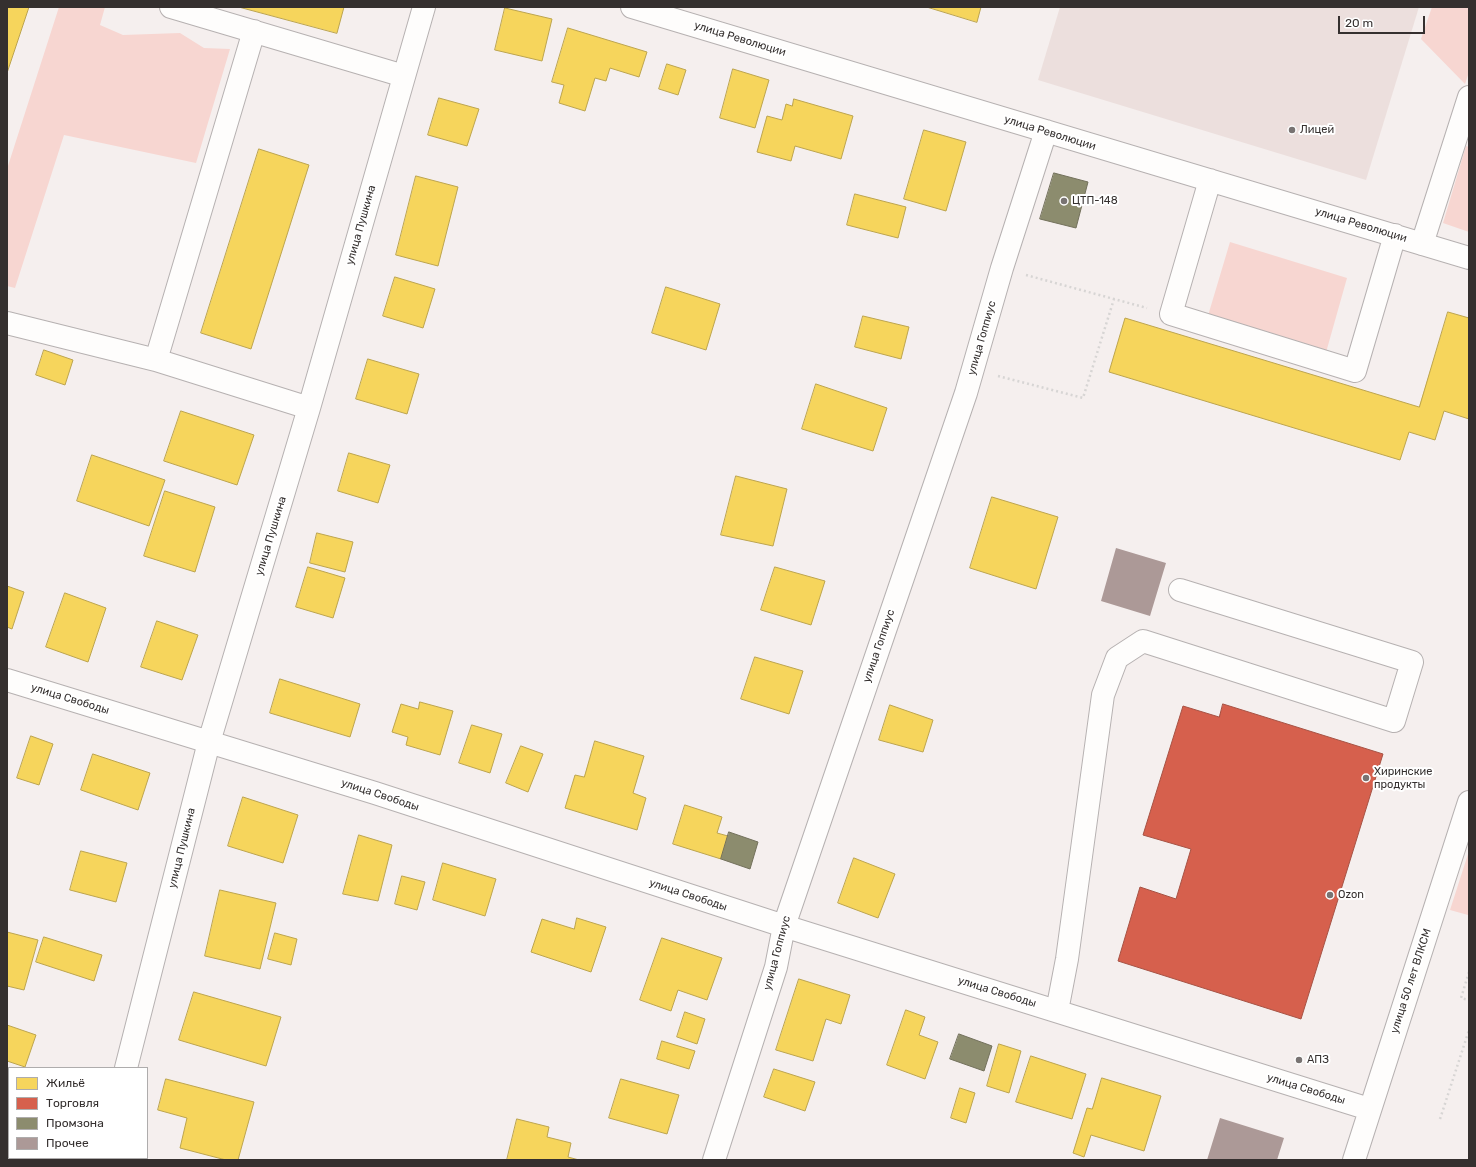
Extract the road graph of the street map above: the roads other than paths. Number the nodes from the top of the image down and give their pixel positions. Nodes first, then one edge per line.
1 (171, 7) edge
2 (424, 7) edge
3 (632, 7) edge
4 (254, 31) junction
5 (404, 76) junction
6 (1469, 97) edge
7 (1046, 131) junction
8 (1210, 180) junction
9 (1395, 235) junction
10 (1422, 244) junction
11 (1469, 258) edge
12 (7, 323) edge
13 (156, 360) junction
14 (309, 408) junction
15 (1180, 590) dead end
16 (7, 680) edge
17 (209, 742) junction
18 (1469, 802) edge
19 (784, 926) junction
20 (1057, 1011) junction
21 (126, 1067) edge
22 (1369, 1109) junction
23 (714, 1160) edge
24 (1354, 1160) edge

1 - 4 street
2 - 5 street, улица Пушкина
3 - 7 street, улица Революции
4 - 5 street
4 - 13 street
5 - 14 street, улица Пушкина
6 - 10 street
7 - 8 street, улица Революции
7 - 19 street, улица Гоппиус
8 - 9 street, улица Революции
8 - 9 street
9 - 10 street, улица Революции
10 - 11 street, улица Революции
12 - 13 street
13 - 14 street
14 - 17 street, улица Пушкина
15 - 20 street
16 - 17 street, улица Свободы
17 - 19 street, улица Свободы
17 - 21 street, улица Пушкина
18 - 22 street, улица 50 лет ВЛКСМ
19 - 20 street, улица Свободы
19 - 23 street, улица Гоппиус
20 - 22 street, улица Свободы
22 - 24 street, улица 50 лет ВЛКСМ

